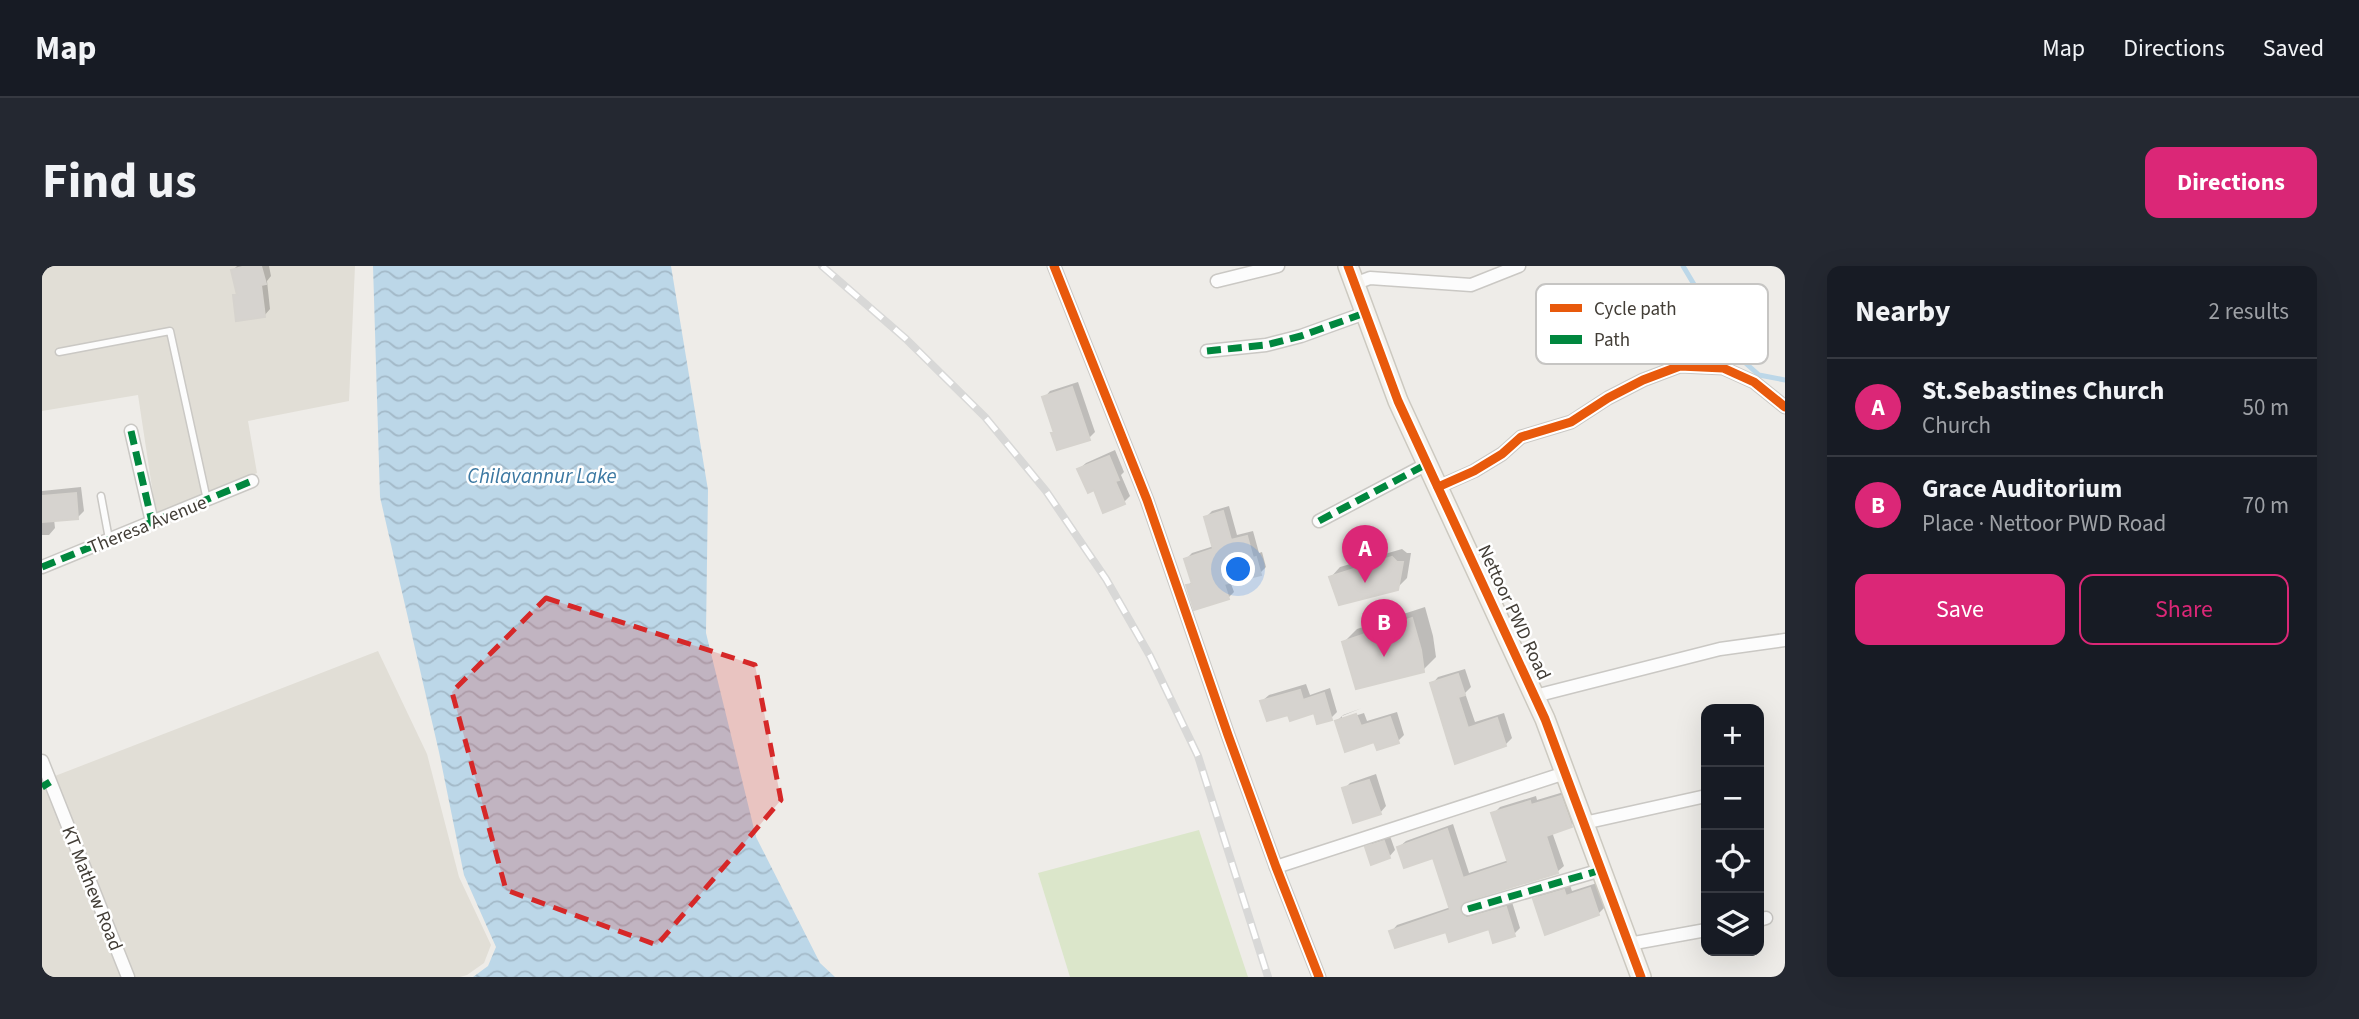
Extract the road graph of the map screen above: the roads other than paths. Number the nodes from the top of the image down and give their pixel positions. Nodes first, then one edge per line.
1 (1054, 266) edge
2 (1278, 266) edge
3 (1519, 266) edge
4 (1351, 275) edge
5 (1217, 281) dead end
6 (1365, 313) junction
7 (1207, 351) dead end
8 (59, 352) dead end
9 (1785, 407) edge
10 (131, 431) dead end
11 (1427, 464) junction
12 (252, 481) dead end
13 (1438, 487) junction
14 (101, 496) dead end
15 (207, 500) junction
16 (1319, 521) dead end
17 (152, 522) junction
18 (109, 539) junction
19 (42, 566) edge
20 (1785, 640) edge
21 (1535, 696) junction
22 (42, 761) edge
23 (1565, 773) junction
24 (46, 784) edge
25 (1701, 797) edge
26 (1584, 823) junction
27 (1276, 867) junction
28 (1601, 870) junction
29 (1468, 909) dead end
30 (1701, 931) edge
31 (1629, 944) junction
32 (128, 977) edge
33 (1319, 977) edge
34 (1641, 977) edge

1 - 27 street
2 - 5 street
3 - 4 street
4 - 6 street, Nettoor PWD Road
6 - 7 street
6 - 11 street, Nettoor PWD Road
8 - 15 lane
9 - 13 street
10 - 17 street
11 - 13 street, Nettoor PWD Road
11 - 16 street
12 - 15 street, Theresa Avenue
13 - 21 street, Nettoor PWD Road
14 - 18 lane
15 - 17 street, Theresa Avenue
17 - 18 street, Theresa Avenue
18 - 19 street, Theresa Avenue
20 - 21 street
21 - 23 street, Nettoor PWD Road
22 - 24 street, KT Mathew Road
23 - 26 street, Nettoor PWD Road
23 - 27 street
24 - 32 street, KT Mathew Road
25 - 26 street
26 - 28 street, Nettoor PWD Road
27 - 33 street
28 - 29 street
28 - 31 street, Nettoor PWD Road
30 - 31 street
31 - 34 street, Nettoor PWD Road

